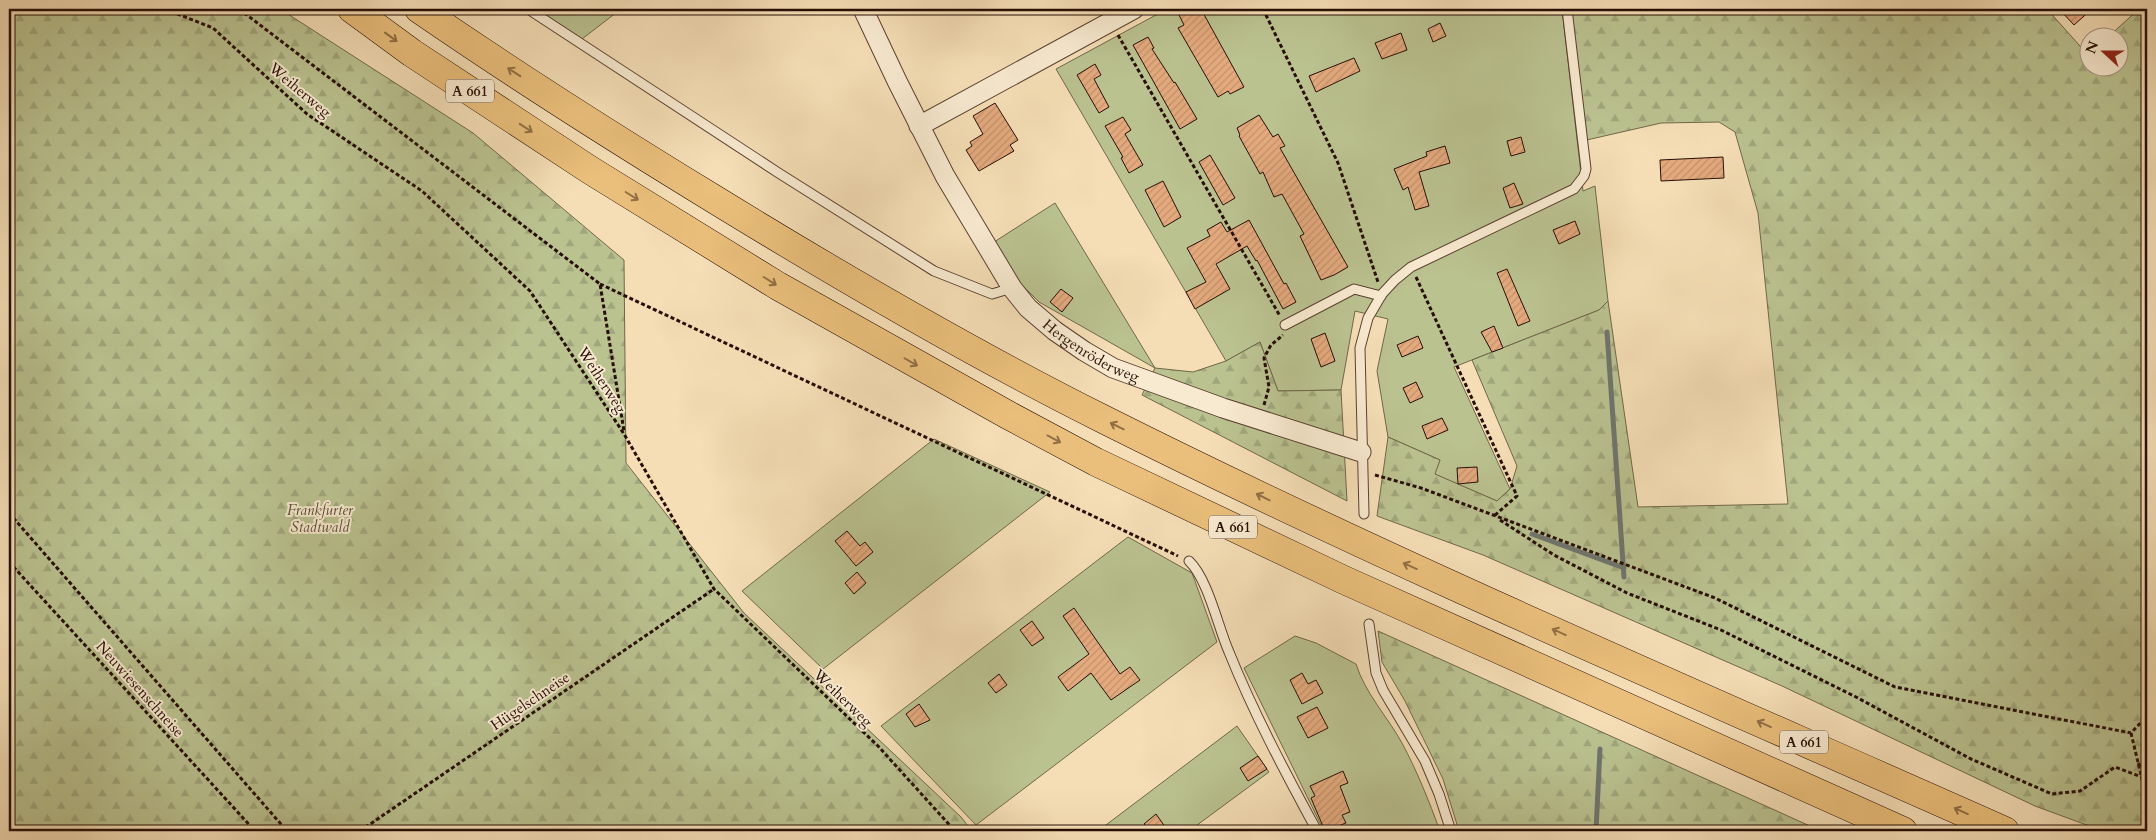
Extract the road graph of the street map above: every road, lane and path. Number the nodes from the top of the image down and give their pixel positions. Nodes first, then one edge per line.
1 (166, 9) edge
2 (240, 9) edge
3 (352, 9) edge
4 (419, 9) edge
5 (528, 9) edge
6 (863, 9) edge
7 (1134, 9) edge
8 (1263, 9) edge
9 (1567, 9) edge
10 (1110, 22) junction
11 (919, 126) junction
12 (1412, 267) junction
13 (600, 284) junction
14 (1012, 288) junction
15 (1381, 295) junction
16 (1285, 325) junction
17 (1258, 419) junction
18 (624, 434) junction
19 (1361, 452) junction
20 (1362, 472) junction
21 (9, 513) edge
22 (1364, 514) dead end
23 (1494, 516) junction
24 (1189, 561) joint
25 (9, 562) edge
26 (714, 588) junction
27 (1369, 624) dead end
28 (2147, 716) edge
29 (2131, 734) junction
30 (2138, 763) junction
31 (2147, 774) edge
32 (2141, 776) junction
33 (2147, 779) edge
34 (2147, 800) edge
35 (2109, 830) edge
36 (255, 831) edge
37 (287, 831) edge
38 (360, 831) edge
39 (955, 831) edge
40 (1317, 831) edge
41 (1451, 831) edge
42 (1903, 831) edge
43 (2005, 831) edge
44 (2114, 831) edge

1 - 18 path, Weiherweg
2 - 13 path
3 -> 42 highway, A 661
43 -> 4 highway, A 661
5 - 14 lane
6 - 11 street, Hergenröderweg
7 - 10 street
8 - 15 path
9 - 12 lane
10 - 11 street
10 - 16 path
11 - 14 street, Hergenröderweg
12 - 15 lane
12 - 23 path
13 - 18 path
13 - 24 path
14 - 17 street, Hergenröderweg
15 - 16 lane
15 - 19 lane
16 - 17 path
17 - 19 street, Hergenröderweg
18 - 26 path, Weiherweg
19 - 20 lane
20 - 22 lane
20 - 23 path
21 - 37 path
23 - 29 path
23 - 32 path
24 - 40 lane
25 - 36 path, Neuwiesenschneise
26 - 38 path, Hügelschneise
26 - 39 path, Weiherweg
27 - 41 lane
28 - 29 path
29 - 30 path
30 - 31 path
30 - 32 path
32 - 33 path
32 - 34 path
35 - 44 path

